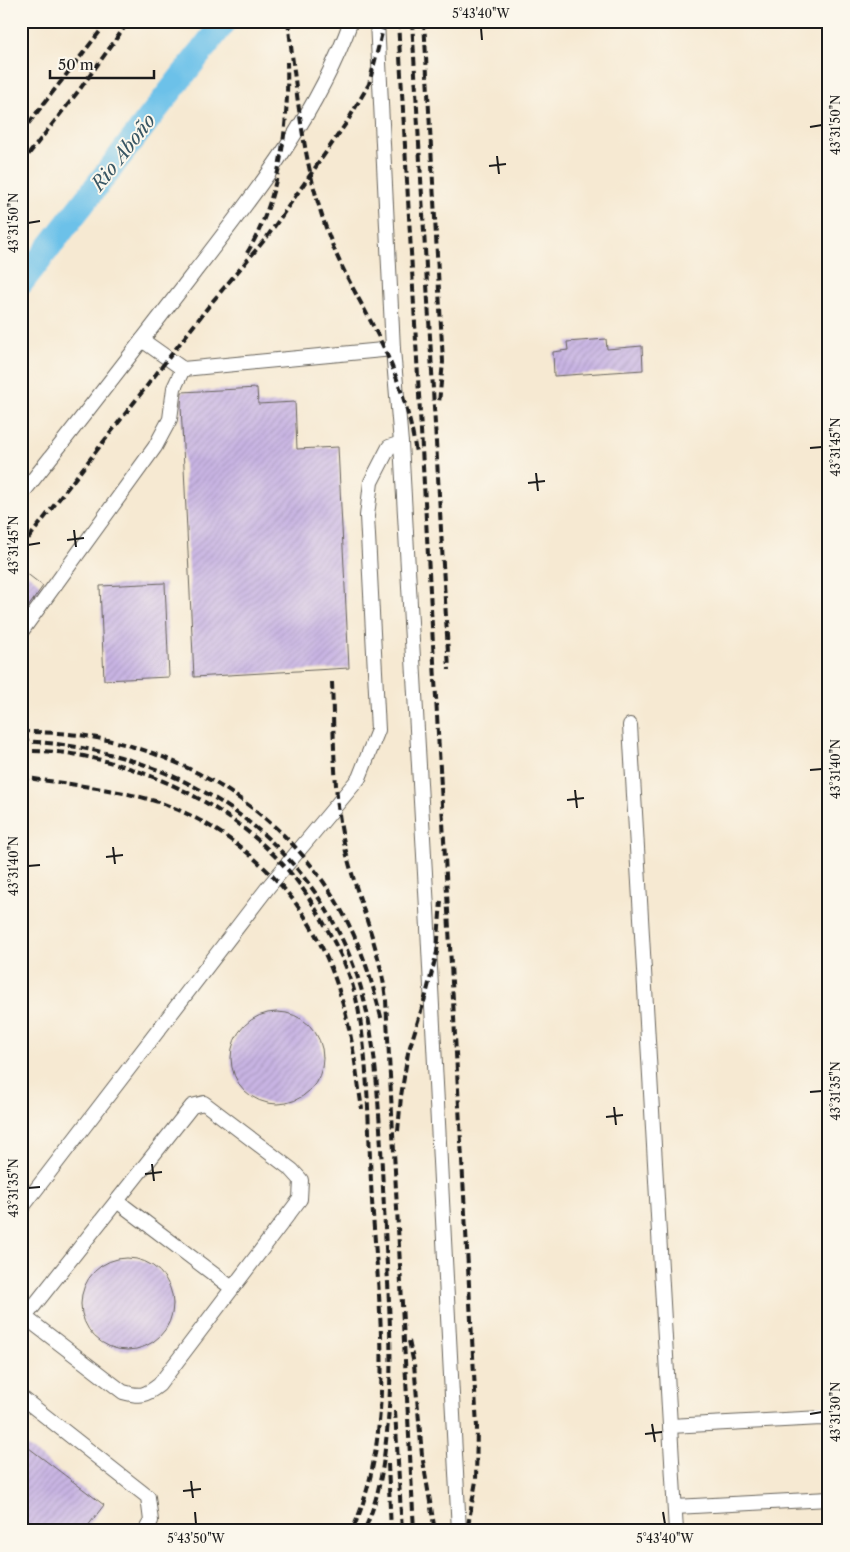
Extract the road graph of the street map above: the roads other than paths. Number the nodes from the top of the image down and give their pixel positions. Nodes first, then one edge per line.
1 (351, 21) edge
2 (377, 21) edge
3 (142, 340) junction
4 (393, 349) junction
5 (184, 369) junction
6 (401, 443) junction
7 (21, 495) edge
8 (21, 632) edge
9 (630, 725) dead end
10 (117, 1200) junction
11 (21, 1209) edge
12 (232, 1288) junction
13 (23, 1320) edge
14 (21, 1397) edge
15 (829, 1422) edge
16 (670, 1426) junction
17 (829, 1499) edge
18 (675, 1507) junction
19 (145, 1531) edge
20 (459, 1531) edge
21 (676, 1531) edge

1 - 3 lane
2 - 4 lane
3 - 5 lane
3 - 7 lane
4 - 5 lane
4 - 6 lane
5 - 8 lane
6 - 11 lane
6 - 20 lane
9 - 16 lane
10 - 12 lane
10 - 12 lane
10 - 13 lane
12 - 13 lane
14 - 19 lane
15 - 16 lane
16 - 18 lane
17 - 18 lane
18 - 21 lane

